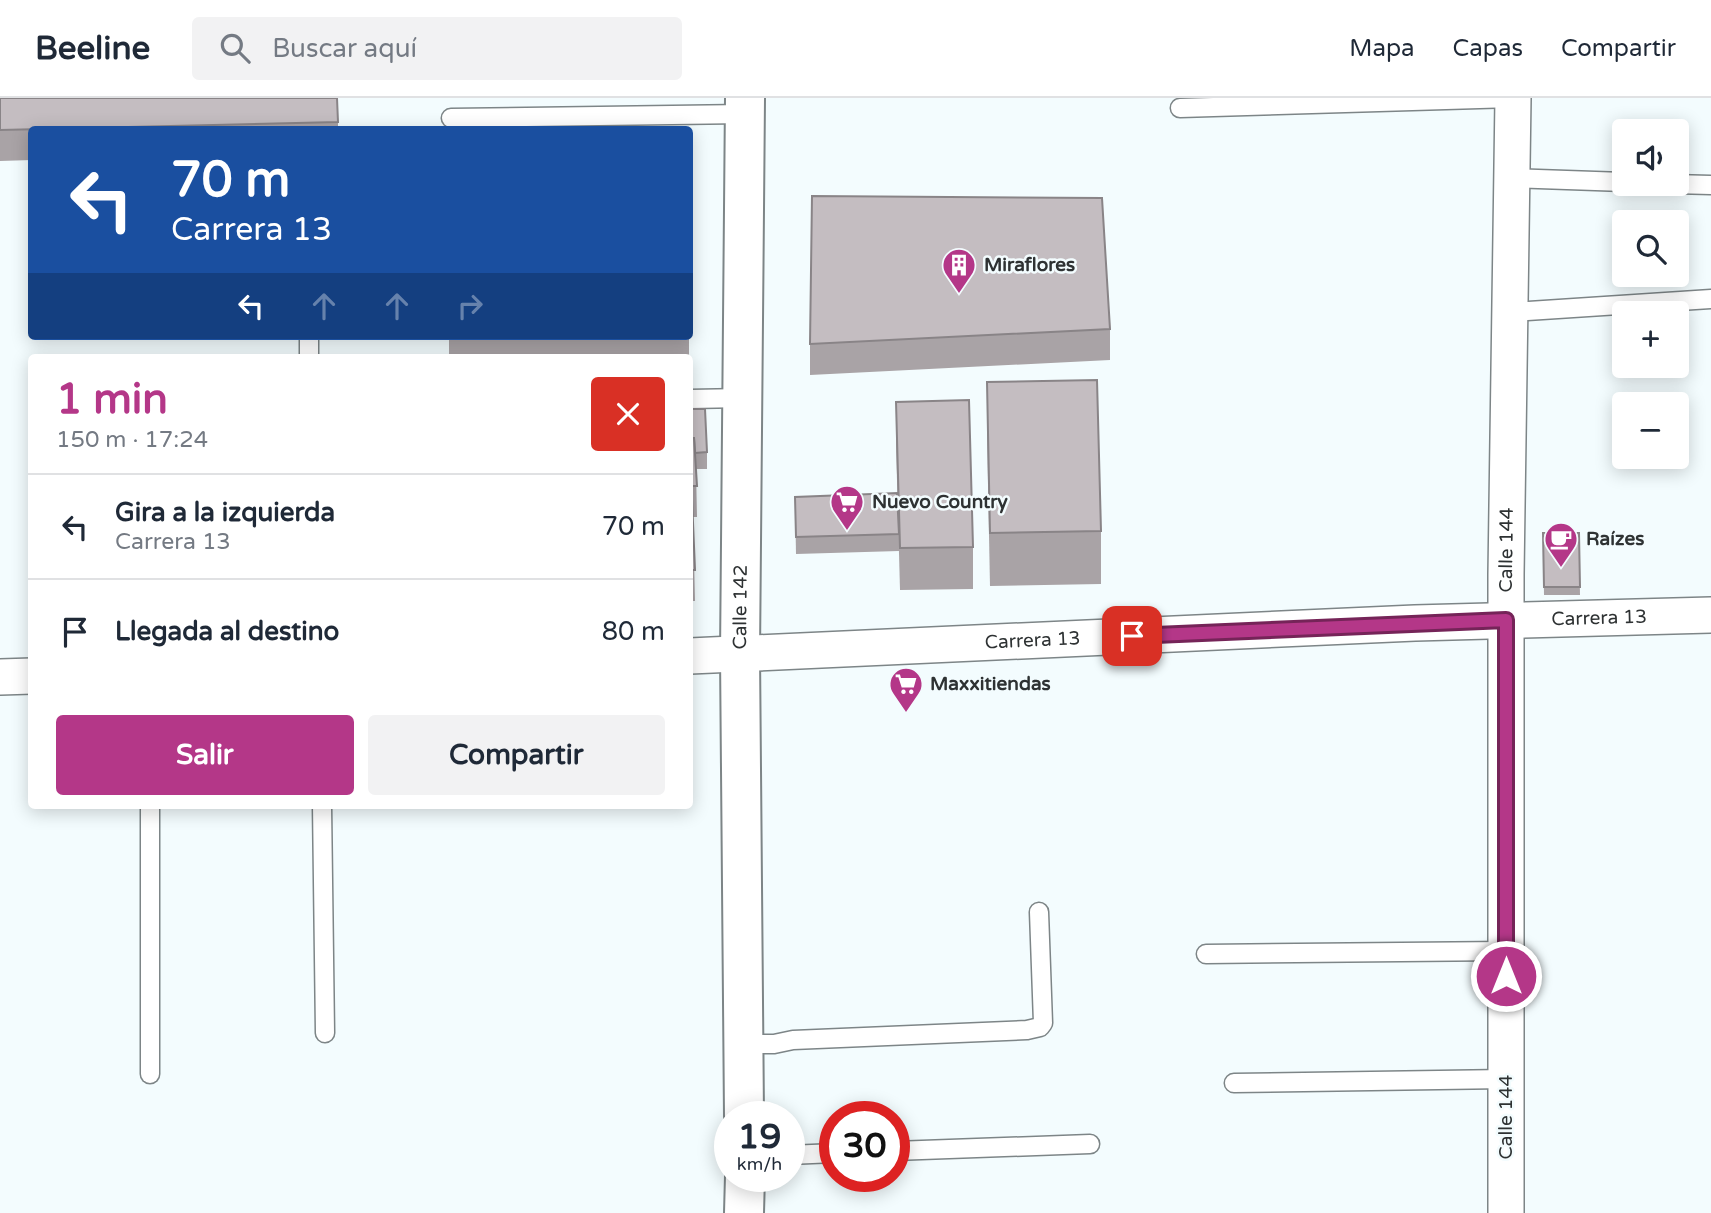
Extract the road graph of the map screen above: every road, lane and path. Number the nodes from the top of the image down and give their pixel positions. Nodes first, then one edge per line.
1 (1513, 98) edge
2 (745, 106) edge
3 (1180, 108) dead end
4 (451, 118) dead end
5 (1512, 178) junction
6 (1612, 182) edge
7 (1689, 184) edge
8 (1711, 185) edge
9 (1711, 299) edge
10 (1511, 312) junction
11 (744, 398) junction
12 (693, 399) edge
13 (1711, 615) edge
14 (1506, 620) junction
15 (740, 654) junction
16 (693, 656) edge
17 (28, 676) edge
18 (0, 677) edge
19 (150, 809) edge
20 (322, 809) edge
21 (1039, 912) dead end
22 (1506, 951) junction
23 (1206, 954) dead end
24 (325, 1033) dead end
25 (742, 1044) junction
26 (150, 1074) dead end
27 (1506, 1079) junction
28 (1234, 1083) dead end
29 (744, 1101) edge
30 (1090, 1144) dead end
31 (910, 1150) edge
32 (745, 1192) edge
33 (744, 1213) edge
34 (1506, 1213) edge

1 - 3 lane
1 - 5 street, Calle 144
2 - 4 lane
2 - 11 main road, Calle 142
5 - 6 lane
5 - 10 street, Calle 144
7 - 8 lane
9 - 10 lane
10 - 14 street, Calle 144
11 - 12 lane
11 - 15 main road, Calle 142
13 - 14 street, Carrera 13
14 - 15 street, Carrera 13
14 - 22 street, Calle 144
15 - 16 street, Carrera 13
15 - 25 main road, Calle 142
17 - 18 street
19 - 26 lane
20 - 24 lane
21 - 25 lane
22 - 23 lane
22 - 27 street, Calle 144
25 - 29 main road, Calle 142
27 - 28 lane
27 - 34 street, Calle 144
30 - 31 lane
32 - 33 main road

